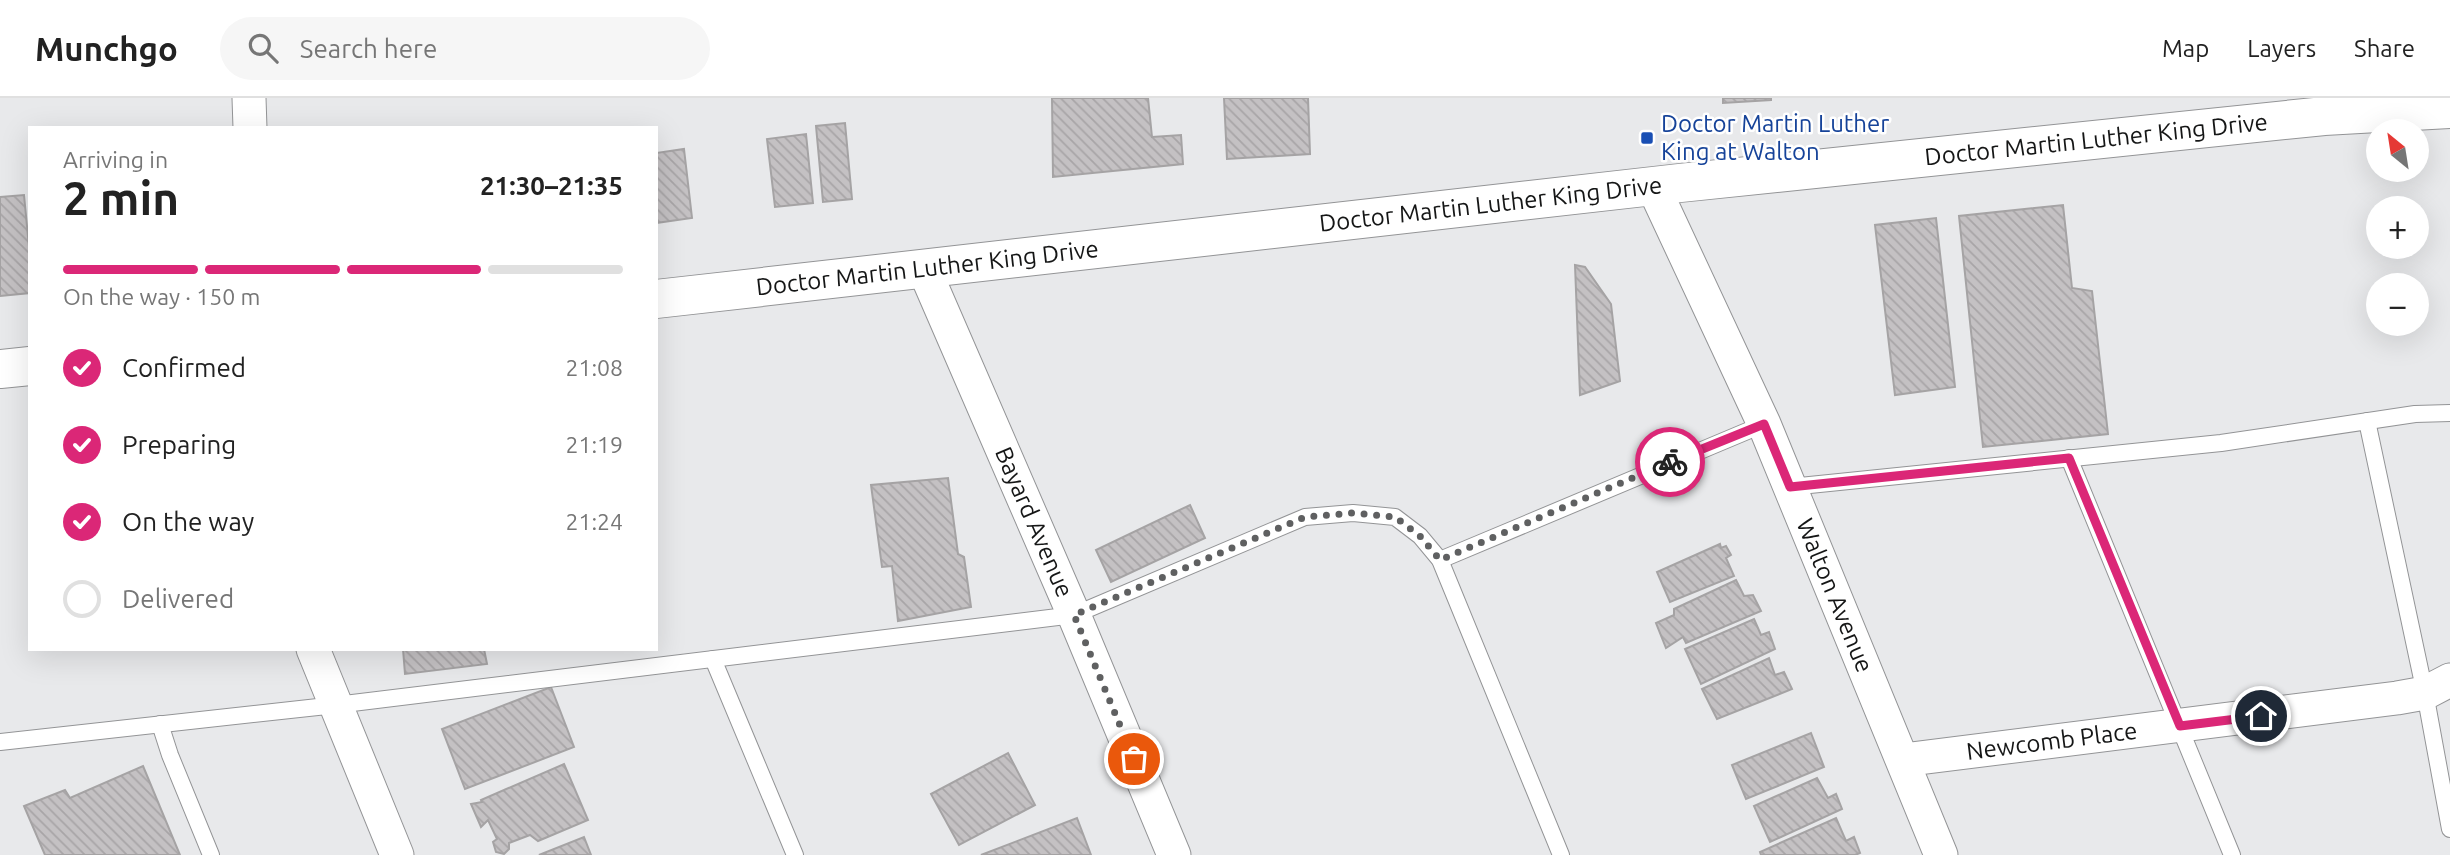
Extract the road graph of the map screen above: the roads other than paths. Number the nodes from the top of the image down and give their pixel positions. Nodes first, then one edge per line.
1 (249, 98) edge
2 (2450, 109) edge
3 (250, 126) edge
4 (1653, 186) junction
5 (924, 269) junction
6 (658, 299) edge
7 (28, 366) edge
8 (0, 369) edge
9 (2450, 413) edge
10 (2367, 421) junction
11 (1764, 424) junction
12 (2069, 458) junction
13 (1790, 487) junction
14 (1440, 560) junction
15 (1074, 615) junction
16 (314, 651) edge
17 (713, 659) junction
18 (2438, 686) edge
19 (336, 705) junction
20 (160, 724) junction
21 (2180, 726) junction
22 (0, 742) edge
23 (1903, 760) junction
24 (2450, 829) edge
25 (211, 855) edge
26 (397, 855) edge
27 (795, 855) edge
28 (1174, 855) edge
29 (1561, 855) edge
30 (1941, 855) edge
31 (2232, 855) edge

1 - 3 street
2 - 4 main road, Doctor Martin Luther King Drive
4 - 5 main road, Doctor Martin Luther King Drive
4 - 11 street, Walton Avenue
5 - 6 main road, Doctor Martin Luther King Drive
5 - 15 street, Bayard Avenue
7 - 8 main road
9 - 10 lane
10 - 12 lane
10 - 18 lane
11 - 13 street, Walton Avenue
11 - 14 lane
12 - 13 lane
12 - 21 lane
13 - 23 street, Walton Avenue
14 - 15 lane
14 - 29 lane
15 - 17 lane
15 - 28 street, Bayard Avenue
16 - 19 street
17 - 19 lane
17 - 27 lane
18 - 21 street, Newcomb Place
18 - 24 lane
19 - 20 lane
19 - 26 street
20 - 22 lane
20 - 25 lane
21 - 23 street, Newcomb Place
21 - 31 lane
23 - 30 street, Walton Avenue

